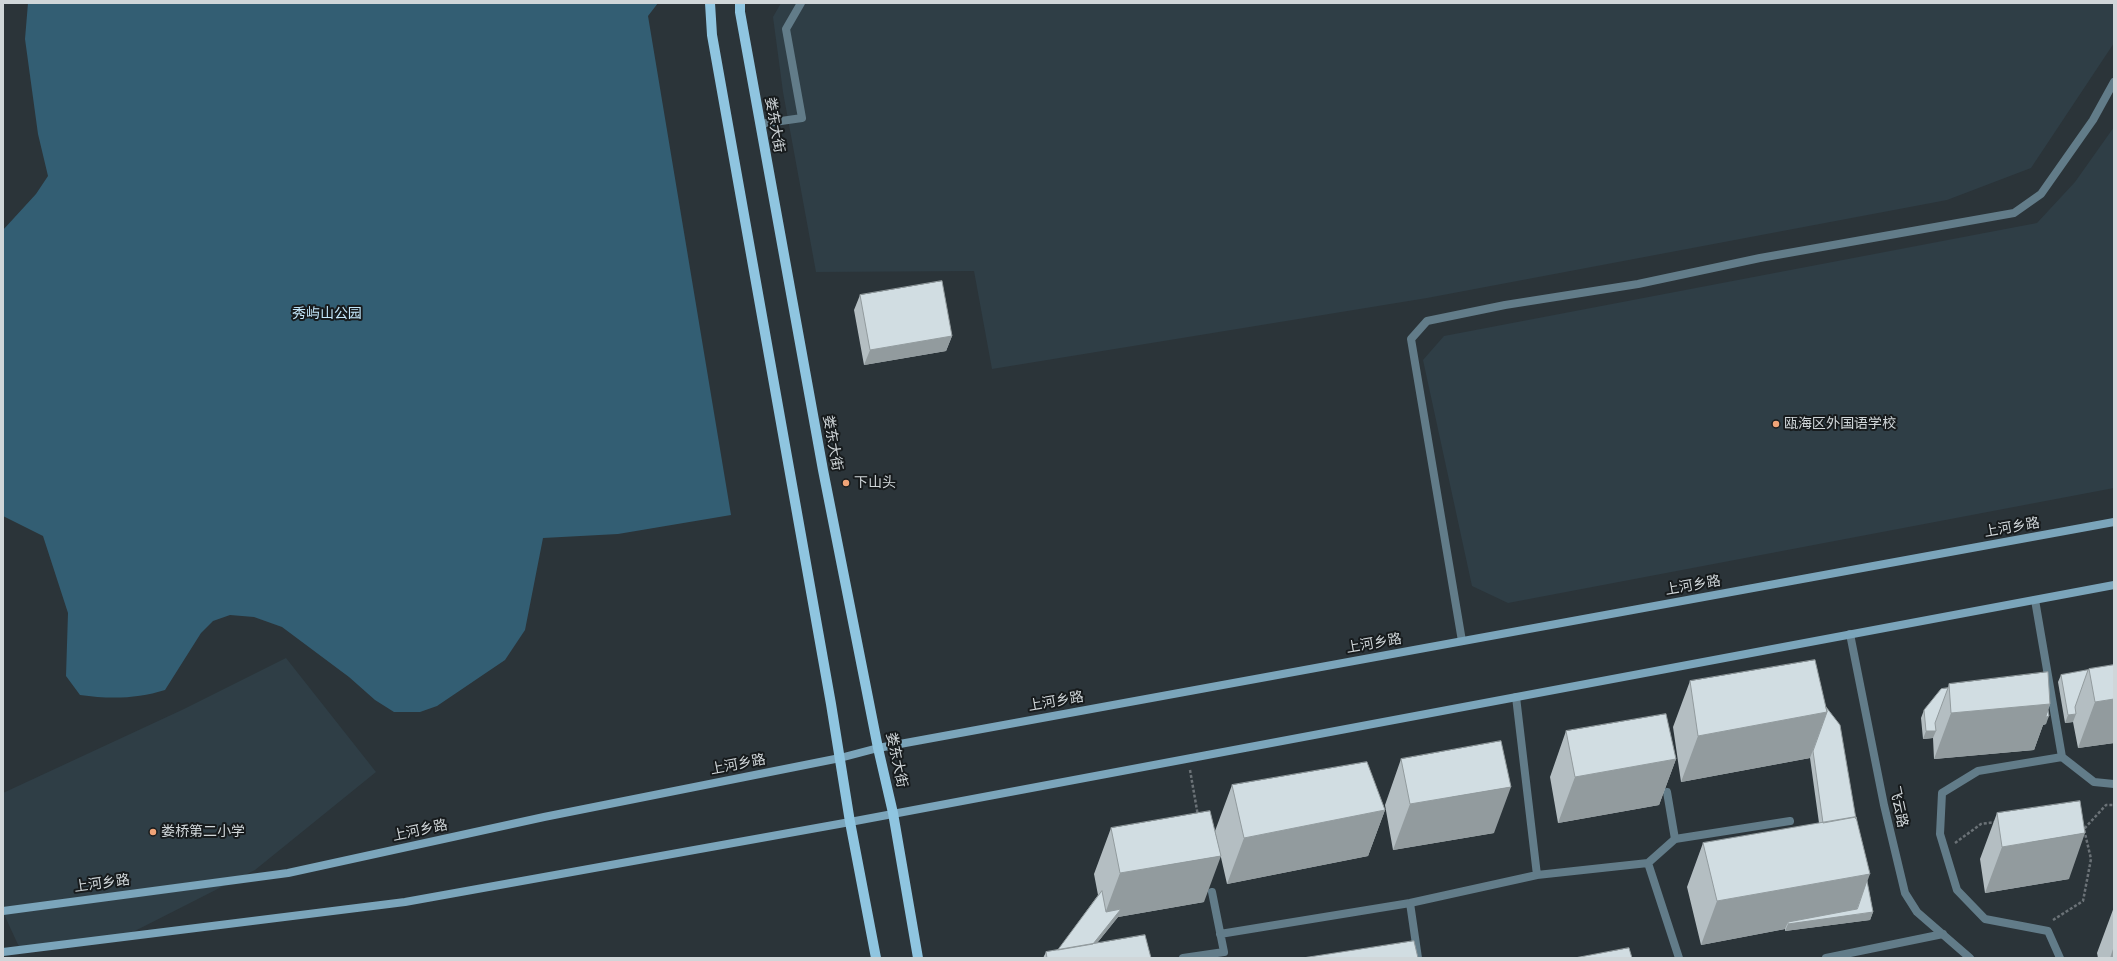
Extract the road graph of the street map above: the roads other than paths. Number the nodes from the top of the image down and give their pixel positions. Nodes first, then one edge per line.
1 (710, 3) edge
2 (740, 3) edge
3 (801, 3) edge
4 (2114, 82) edge
5 (760, 124) junction
6 (2114, 522) edge
7 (2114, 585) edge
8 (2035, 600) junction
9 (1850, 634) junction
10 (1462, 641) junction
11 (1516, 697) junction
12 (878, 748) junction
13 (2062, 757) junction
14 (840, 758) junction
15 (2114, 784) edge
16 (1666, 792) edge
17 (893, 814) junction
18 (1790, 821) dead end
19 (850, 822) junction
20 (1675, 839) junction
21 (1648, 863) junction
22 (1537, 875) junction
23 (1212, 892) edge
24 (1410, 904) junction
25 (3, 911) edge
26 (1220, 934) junction
27 (1943, 934) junction
28 (3, 952) edge
29 (1224, 955) edge
30 (1966, 957) edge
31 (876, 958) edge
32 (918, 958) edge
33 (1183, 958) edge
34 (1418, 958) edge
35 (1679, 958) edge
36 (1826, 958) edge
37 (2060, 958) edge

1 - 14 main road
2 - 5 main road, 娄东大街
3 - 5 street
4 - 10 street
5 - 12 main road, 娄东大街
6 - 10 main road, 上河乡路
7 - 8 main road
8 - 9 main road
8 - 13 street
9 - 11 main road
9 - 27 street, 飞云路
10 - 12 main road, 上河乡路
11 - 17 main road
11 - 22 street
12 - 14 main road, 上河乡路
12 - 17 main road, 娄东大街
13 - 15 street
13 - 37 street
14 - 19 main road
14 - 25 main road, 上河乡路
16 - 20 street
17 - 19 main road
17 - 32 main road, 娄东大街
18 - 20 street
19 - 28 main road
19 - 31 main road
20 - 21 street
21 - 22 street
21 - 35 street
22 - 24 street
23 - 26 street
24 - 26 street
24 - 34 street
26 - 29 street
27 - 30 street, 飞云路
27 - 36 street
29 - 33 street

